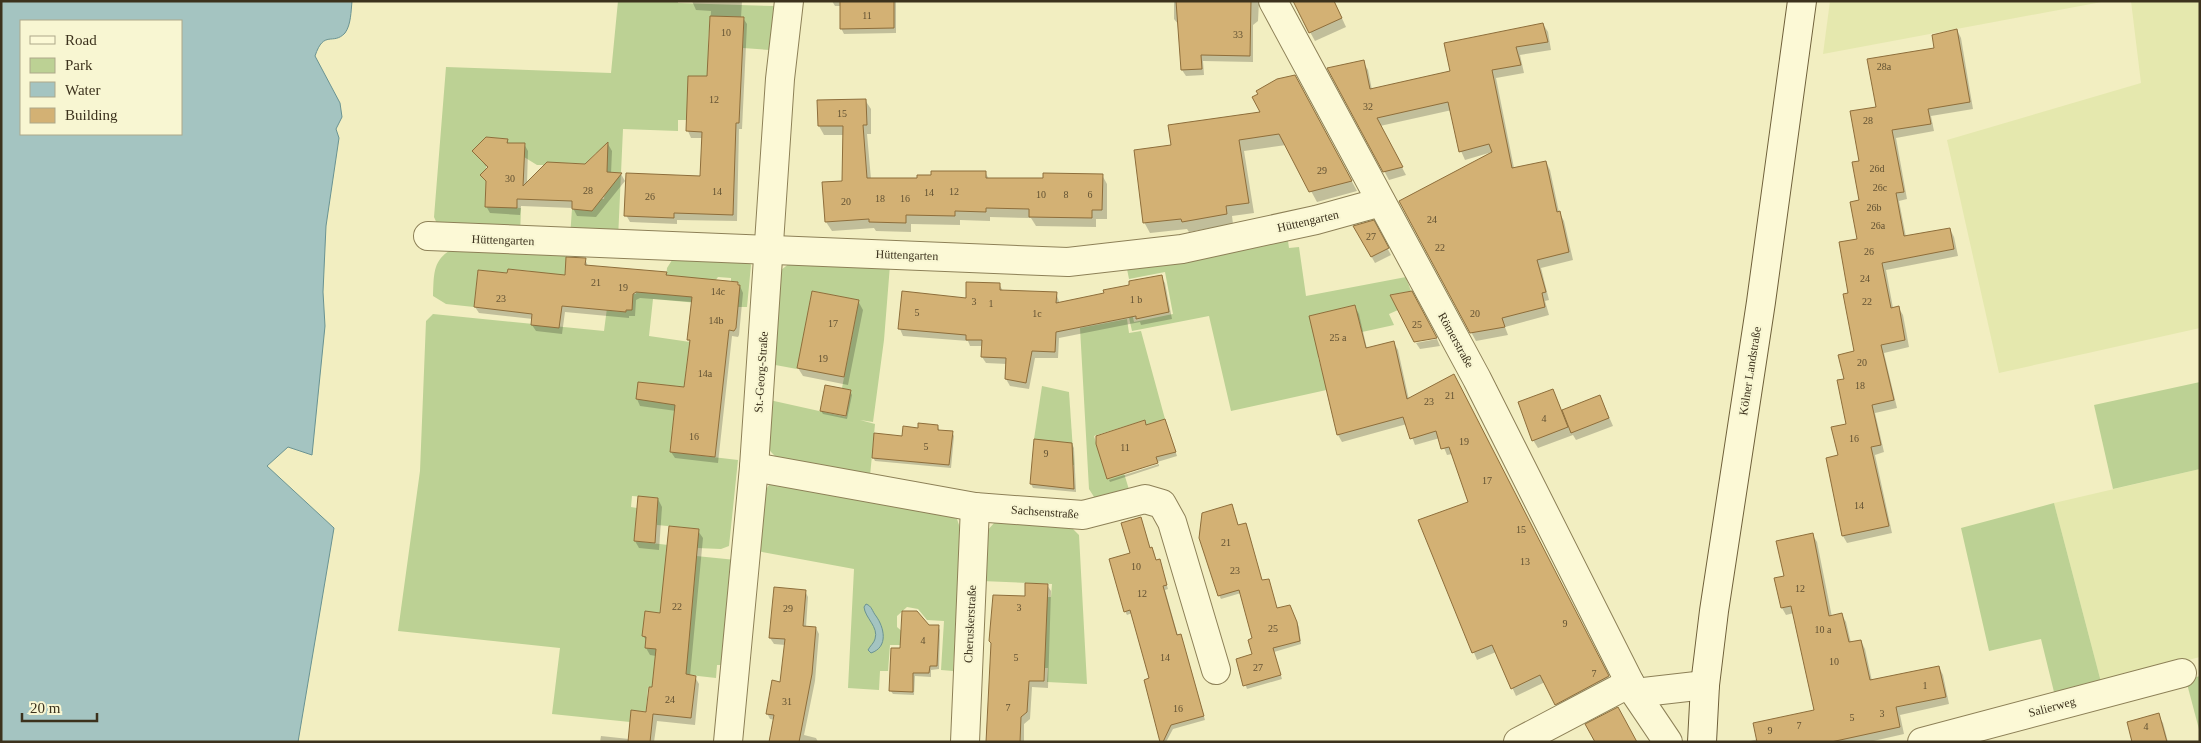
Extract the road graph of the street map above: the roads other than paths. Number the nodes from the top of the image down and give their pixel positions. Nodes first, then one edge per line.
1 (789, 1) edge
2 (1273, 1) edge
3 (1802, 1) edge
4 (1381, 202) junction
5 (428, 236) dead end
6 (770, 251) junction
7 (754, 467) junction
8 (976, 507) junction
9 (1216, 670) dead end
10 (2182, 673) dead end
11 (1705, 685) junction
12 (1633, 688) junction
13 (728, 742) edge
14 (965, 742) edge
15 (1518, 742) edge
16 (1668, 742) edge
17 (1702, 742) edge
18 (1922, 742) edge

1 - 6 street, St.-Georg-Straße
2 - 4 street, Römerstraße
3 - 11 street, Kölner Landstraße
4 - 6 street, Hüttengarten
4 - 12 street, Römerstraße
5 - 6 street, Hüttengarten
6 - 7 street, St.-Georg-Straße
7 - 8 street, Sachsenstraße
7 - 13 street, St.-Georg-Straße
8 - 9 street, Sachsenstraße
8 - 14 street, Cheruskerstraße
10 - 18 street, Salierweg
11 - 12 street
11 - 17 street, Kölner Landstraße
12 - 15 street
12 - 16 street, Römerstraße

